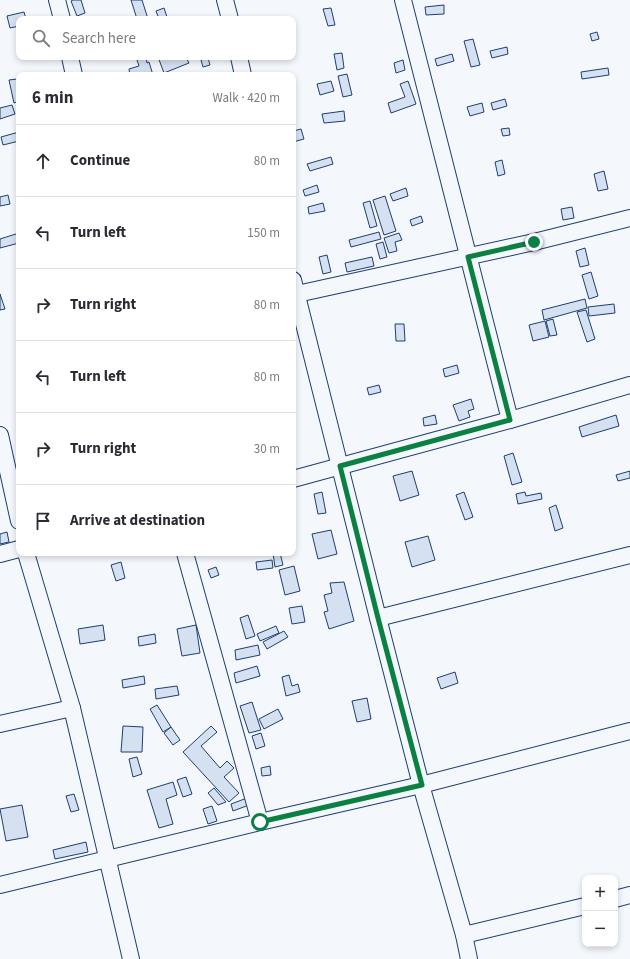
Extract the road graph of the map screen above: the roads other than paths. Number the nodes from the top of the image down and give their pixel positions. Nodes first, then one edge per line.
1 (57, 0) edge
2 (225, 0) edge
3 (403, 0) edge
4 (61, 16) edge
5 (229, 16) edge
6 (71, 60) edge
7 (240, 60) edge
8 (73, 72) edge
9 (242, 72) edge
10 (630, 218) edge
11 (468, 257) junction
12 (296, 287) edge
13 (296, 291) edge
14 (630, 385) edge
15 (510, 420) junction
16 (0, 435) edge
17 (340, 466) junction
18 (296, 478) edge
19 (16, 507) edge
20 (16, 551) edge
21 (0, 554) edge
22 (630, 555) edge
23 (27, 556) edge
24 (187, 556) edge
25 (378, 618) junction
26 (72, 708) junction
27 (0, 724) edge
28 (630, 731) edge
29 (422, 785) junction
30 (260, 822) junction
31 (108, 859) junction
32 (0, 885) edge
33 (630, 895) edge
34 (618, 897) edge
35 (582, 907) edge
36 (464, 935) junction
37 (131, 959) edge
38 (470, 959) edge

1 - 4 street
2 - 5 street
3 - 11 street
6 - 8 street
7 - 9 street
10 - 11 street
11 - 12 street
11 - 15 street
13 - 17 street
14 - 15 street
15 - 17 street
16 - 19 street
17 - 18 street
17 - 25 street
20 - 21 street
22 - 25 street
23 - 26 street
24 - 30 street
25 - 29 street
26 - 27 street
26 - 31 street
28 - 29 street
29 - 30 street
29 - 36 street
30 - 31 street
31 - 32 street
31 - 37 street
33 - 34 street
35 - 36 street
36 - 38 street

